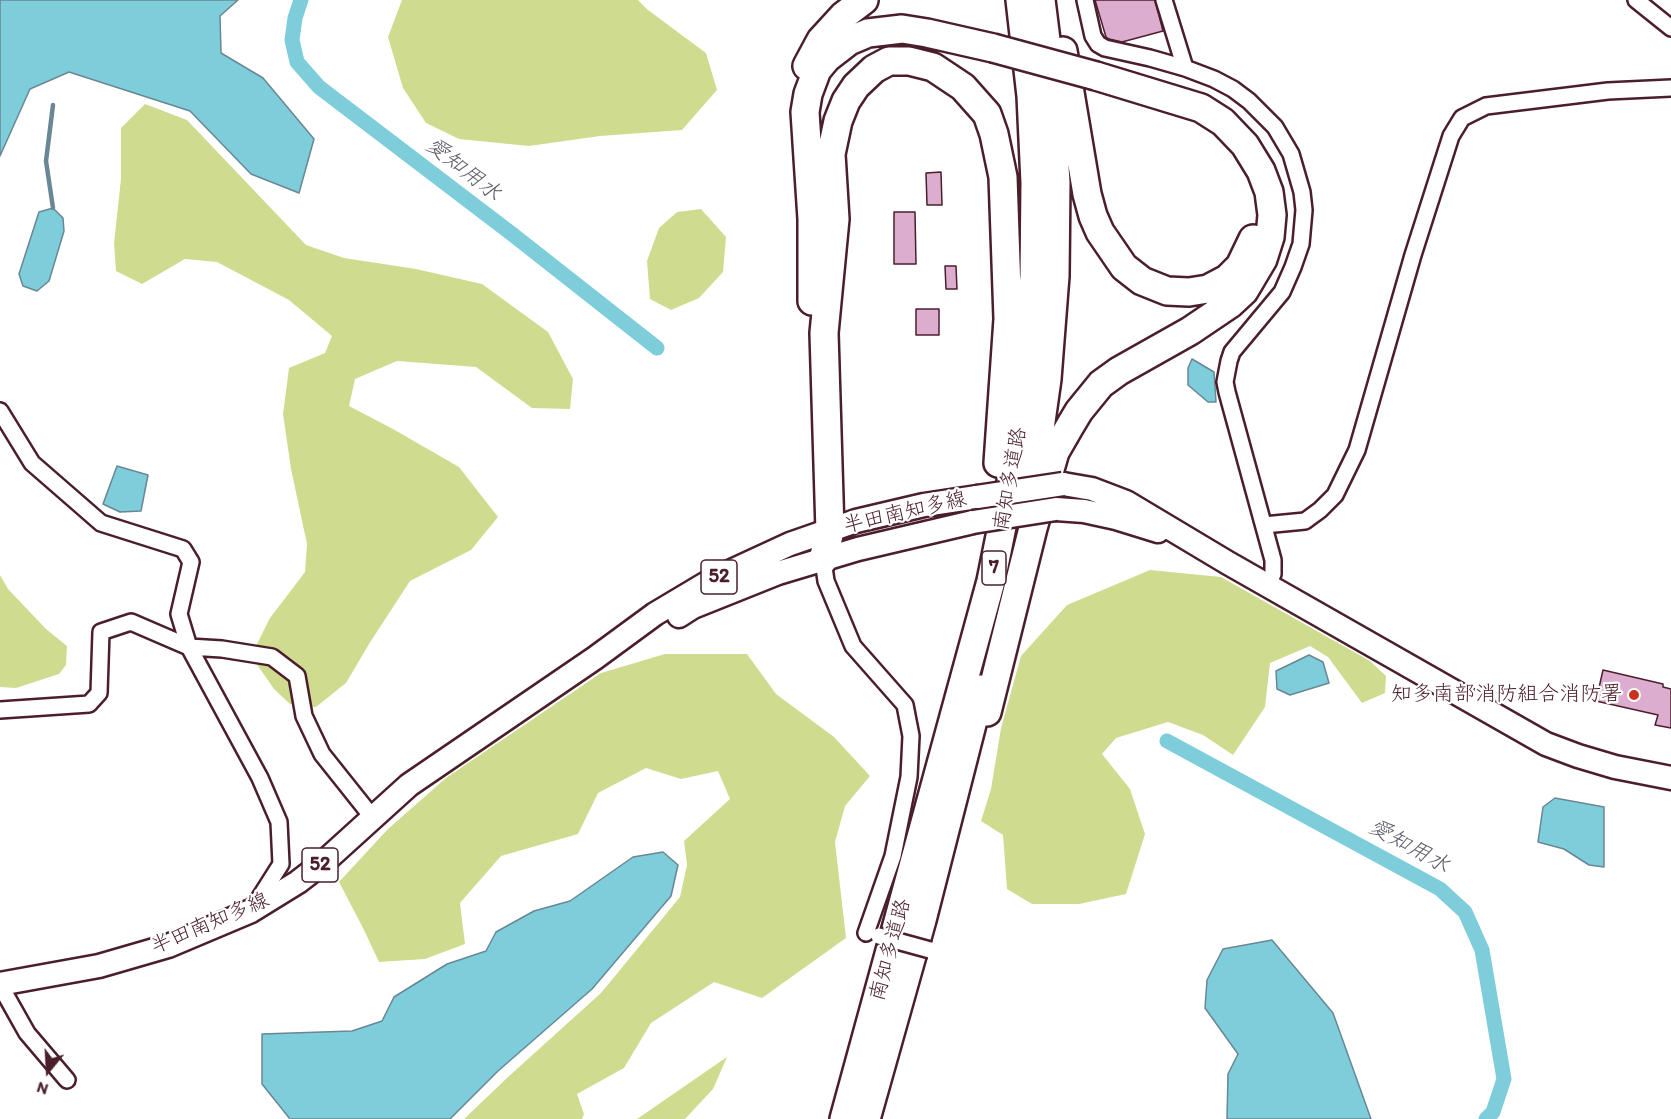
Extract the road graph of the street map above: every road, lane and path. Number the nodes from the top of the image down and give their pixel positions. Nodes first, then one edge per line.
1 (864, 0) edge
2 (1020, 0) edge
3 (1041, 0) edge
4 (1054, 0) edge
5 (1085, 0) edge
6 (1164, 0) edge
7 (1636, 0) edge
8 (1671, 28) edge
9 (1185, 68) junction
10 (1095, 81) junction
11 (1671, 88) edge
12 (819, 153) junction
13 (0, 411) edge
14 (1264, 525) junction
15 (822, 542) junction
16 (1228, 563) junction
17 (991, 581) junction
18 (1268, 585) junction
19 (189, 647) junction
20 (0, 710) edge
21 (966, 751) junction
22 (1671, 778) edge
23 (373, 818) junction
24 (251, 911) junction
25 (930, 950) dead end
26 (0, 985) edge
27 (67, 1080) dead end
28 (844, 1119) edge
29 (866, 1119) edge

1 - 12 highway
2 - 17 highway, 南知多道路 / 7
3 - 21 highway, 南知多道路 / 7
4 - 10 highway
5 - 9 street
6 - 9 street
7 - 8 street
9 - 14 street
10 - 12 highway
10 - 21 highway
11 - 14 street
12 - 15 highway
12 - 17 highway
13 - 19 street
14 - 18 street
15 - 16 main road, 半田南知多線 / 52, bridge
15 - 16 main road, 半田南知多線 / 52, bridge
15 - 23 main road, 半田南知多線 / 52
15 - 25 street, bridge
16 - 18 main road, 半田南知多線 / 52
17 - 28 highway, 南知多道路 / 7
18 - 22 main road, 半田南知多線 / 52
19 - 20 street
19 - 23 street
19 - 24 street
21 - 29 highway, 南知多道路 / 7
23 - 24 main road, 半田南知多線 / 52
24 - 26 main road, 半田南知多線 / 52
26 - 27 street

